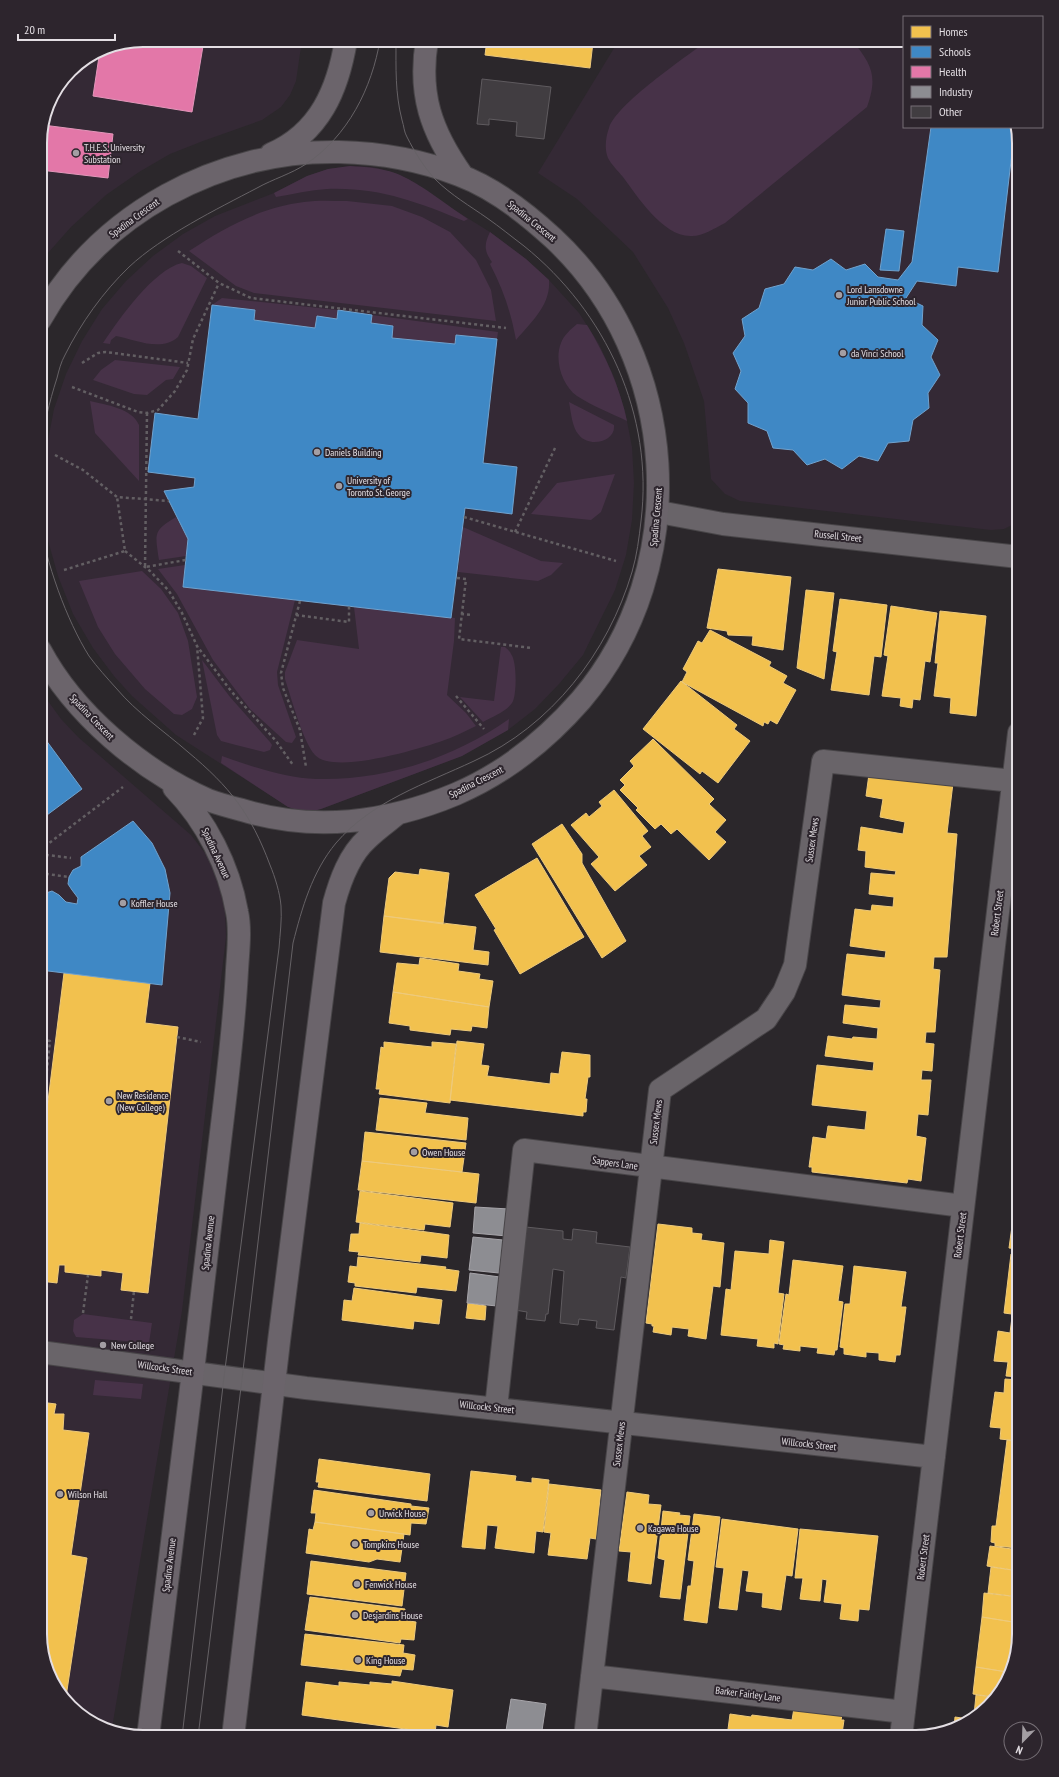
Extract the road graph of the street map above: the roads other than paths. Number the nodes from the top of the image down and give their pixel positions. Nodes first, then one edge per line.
1 (345, 47) edge
2 (426, 47) edge
3 (259, 159) junction
4 (462, 175) junction
5 (47, 308) edge
6 (658, 512) junction
7 (1012, 556) edge
8 (47, 661) edge
9 (157, 772) junction
10 (1012, 781) edge
11 (1012, 790) edge
12 (399, 813) junction
13 (650, 1167) junction
14 (963, 1206) junction
15 (47, 1353) edge
16 (193, 1372) junction
17 (275, 1383) junction
18 (496, 1408) junction
19 (622, 1423) junction
20 (934, 1457) junction
21 (592, 1676) junction
22 (904, 1712) junction
23 (149, 1730) edge
24 (234, 1730) edge
25 (586, 1730) edge
26 (902, 1730) edge

1 - 3 main road
2 - 4 main road
3 - 4 main road
3 - 5 main road, Spadina Crescent
4 - 6 main road, Spadina Crescent
6 - 7 street, Russell Street
6 - 12 main road, Spadina Crescent
8 - 9 main road, Spadina Crescent
9 - 12 main road
9 - 16 main road, Spadina Avenue
10 - 13 street, Sussex Mews
11 - 14 street, Robert Street
12 - 17 main road
13 - 14 street, Sappers Lane
13 - 18 street, Sappers Lane
13 - 19 street, Sussex Mews
14 - 20 street, Robert Street
15 - 16 street, Willcocks Street
16 - 17 street, Willcocks Street
16 - 23 main road, Spadina Avenue
17 - 18 street, Willcocks Street
17 - 24 main road
18 - 19 street, Willcocks Street
19 - 20 street, Willcocks Street
19 - 21 street, Sussex Mews
20 - 22 street, Robert Street
21 - 22 street, Barker Fairley Lane
21 - 25 street, Sussex Mews
22 - 26 street, Robert Street

